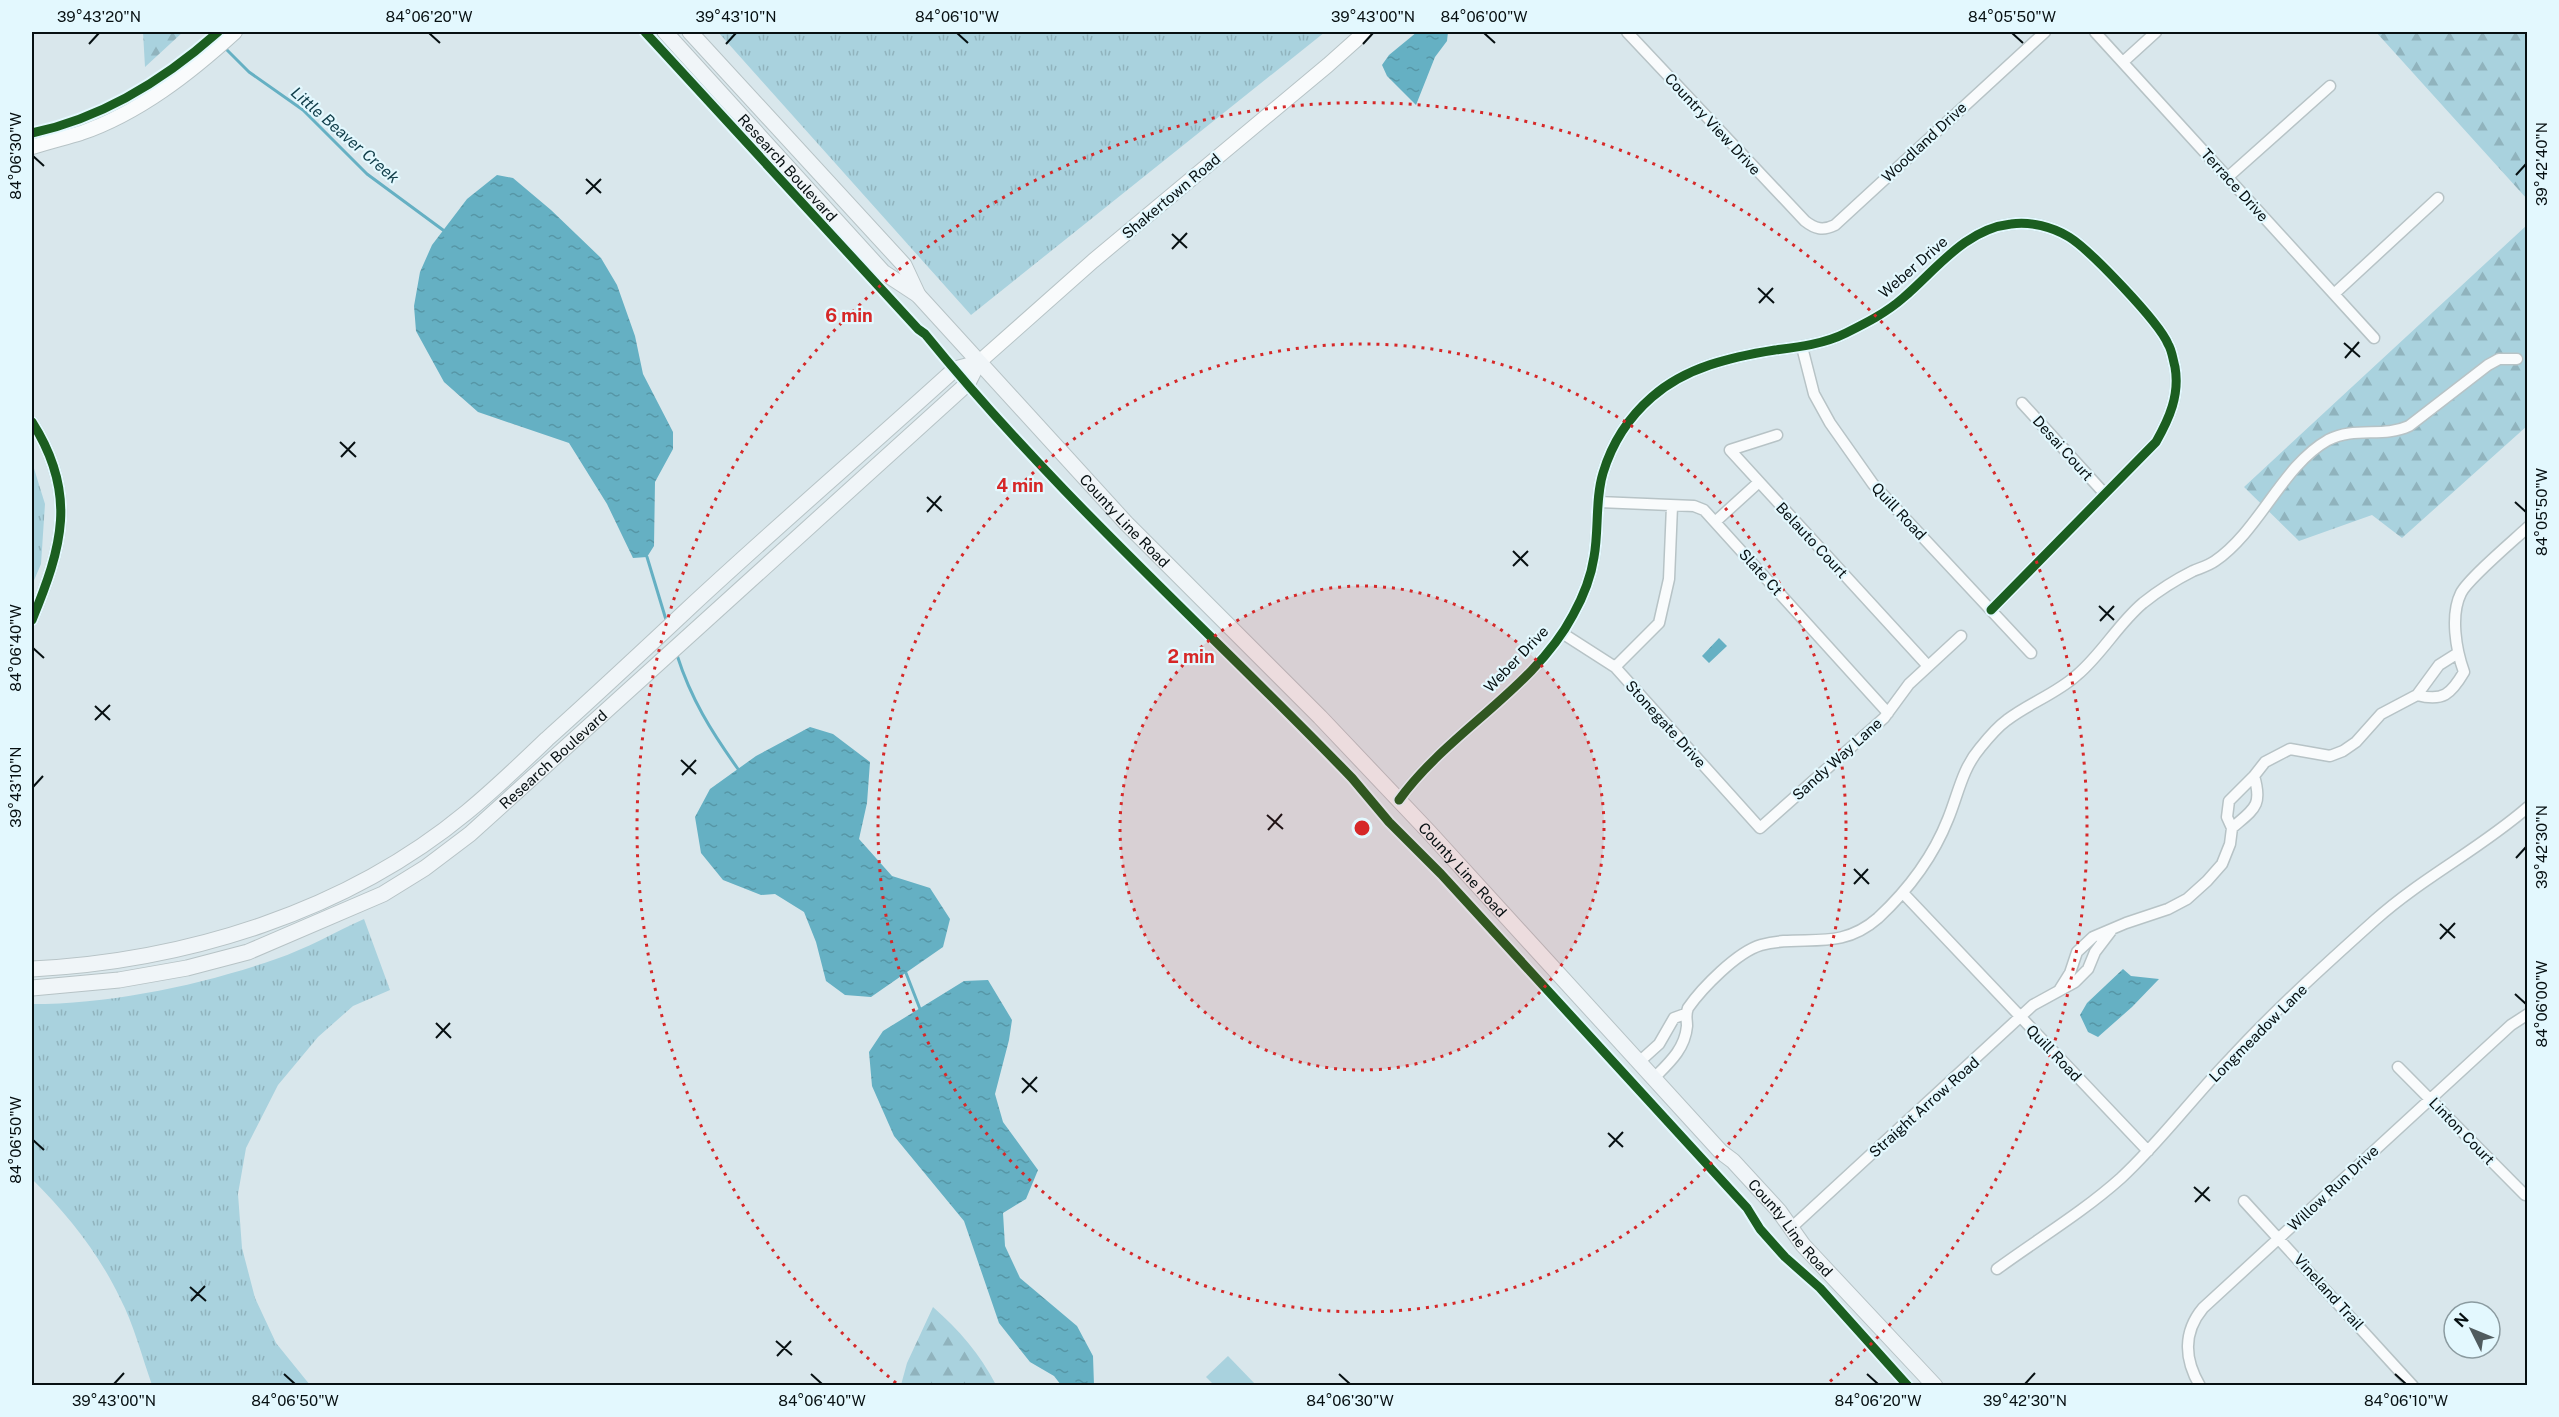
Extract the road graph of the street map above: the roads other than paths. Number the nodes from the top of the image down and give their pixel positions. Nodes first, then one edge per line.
1 (235, 32) edge
2 (665, 32) edge
3 (690, 32) edge
4 (1365, 32) edge
5 (1628, 32) edge
6 (2045, 32) edge
7 (2095, 32) edge
8 (2156, 32) edge
9 (2123, 62) junction
10 (2330, 86) dead end
11 (745, 91) junction
12 (732, 104) junction
13 (32, 147) edge
14 (2228, 177) junction
15 (2438, 198) dead end
16 (1799, 215) joint
17 (2334, 294) junction
18 (918, 295) junction
19 (2374, 338) dead end
20 (1802, 347) junction
21 (2517, 359) dead end
22 (978, 363) junction
23 (2022, 403) dead end
24 (32, 422) edge
25 (1777, 435) dead end
26 (1759, 482) junction
27 (2104, 494) junction
28 (1599, 502) junction
29 (1672, 506) junction
30 (1715, 522) junction
31 (2528, 527) edge
32 (1991, 610) junction
33 (32, 620) edge
34 (1562, 633) junction
35 (1961, 636) dead end
36 (2031, 653) dead end
37 (2457, 653) junction
38 (1928, 666) junction
39 (1615, 667) junction
40 (2417, 695) junction
41 (1888, 713) junction
42 (2254, 776) junction
43 (1399, 800) junction
44 (2528, 807) edge
45 (1760, 828) joint
46 (2232, 828) junction
47 (1903, 893) junction
48 (2111, 931) junction
49 (32, 969) edge
50 (32, 988) edge
51 (2060, 989) junction
52 (1685, 1014) junction
53 (2528, 1014) edge
54 (2022, 1018) junction
55 (1640, 1062) junction
56 (2398, 1067) dead end
57 (1654, 1078) junction
58 (2431, 1099) junction
59 (2148, 1151) junction
60 (2525, 1195) dead end
61 (2244, 1201) dead end
62 (1791, 1228) junction
63 (2280, 1237) junction
64 (1997, 1269) dead end
65 (1935, 1386) edge
66 (2200, 1386) edge
67 (2414, 1386) edge

1 - 13 street
2 - 12 main road, Research Boulevard
3 - 11 main road, Research Boulevard
4 - 22 street, Shakertown Road
5 - 16 street, Country View Drive
6 - 16 street, Woodland Drive
7 - 9 street, Terrace Drive
8 - 9 street
9 - 14 street, Terrace Drive
10 - 14 street
11 - 12 main road
11 - 18 main road, Research Boulevard
12 - 18 main road, Research Boulevard
14 - 17 street, Terrace Drive
15 - 17 street
17 - 19 street, Terrace Drive
18 - 22 main road, Research Boulevard
20 - 27 street, Weber Drive
20 - 28 street, Weber Drive
20 - 32 street, Quill Road
21 - 47 street
22 - 43 main road, County Line Road
22 - 49 main road, Research Boulevard
22 - 50 main road, Research Boulevard
23 - 27 street, Desai Court
24 - 33 street
25 - 26 street, Belauto Court
26 - 30 street
26 - 38 street, Belauto Court
27 - 32 street, Weber Drive
28 - 29 street, Slate Ct
28 - 34 street, Weber Drive
29 - 30 street, Slate Ct
29 - 39 street
30 - 41 street, Slate Ct
31 - 37 street, Straight Arrow Road
32 - 36 street, Quill Road
34 - 39 street, Stonegate Drive
34 - 43 street, Weber Drive
35 - 38 street, Sandy Way Lane
37 - 40 street, Straight Arrow Road
37 - 40 street, Straight Arrow Road
38 - 41 street, Sandy Way Lane
39 - 45 street, Stonegate Drive
40 - 42 street, Straight Arrow Road
41 - 45 street, Sandy Way Lane
42 - 46 street, Straight Arrow Road
42 - 46 street
43 - 55 main road, County Line Road
44 - 59 street, Longmeadow Lane
46 - 48 street, Straight Arrow Road
47 - 52 street
47 - 54 street, Quill Road
48 - 51 street, Straight Arrow Road
48 - 51 street, Straight Arrow Road
51 - 54 street, Straight Arrow Road
52 - 55 street
52 - 57 street
53 - 58 street, Willow Run Drive
54 - 59 street, Quill Road
54 - 62 street, Straight Arrow Road
55 - 57 main road, County Line Road
56 - 58 street, Linton Court
57 - 62 main road, County Line Road
58 - 60 street, Linton Court
58 - 63 street, Willow Run Drive
59 - 64 street, Longmeadow Lane
61 - 63 street, Vineland Trail
62 - 65 main road, County Line Road
63 - 66 street, Willow Run Drive
63 - 67 street, Vineland Trail

